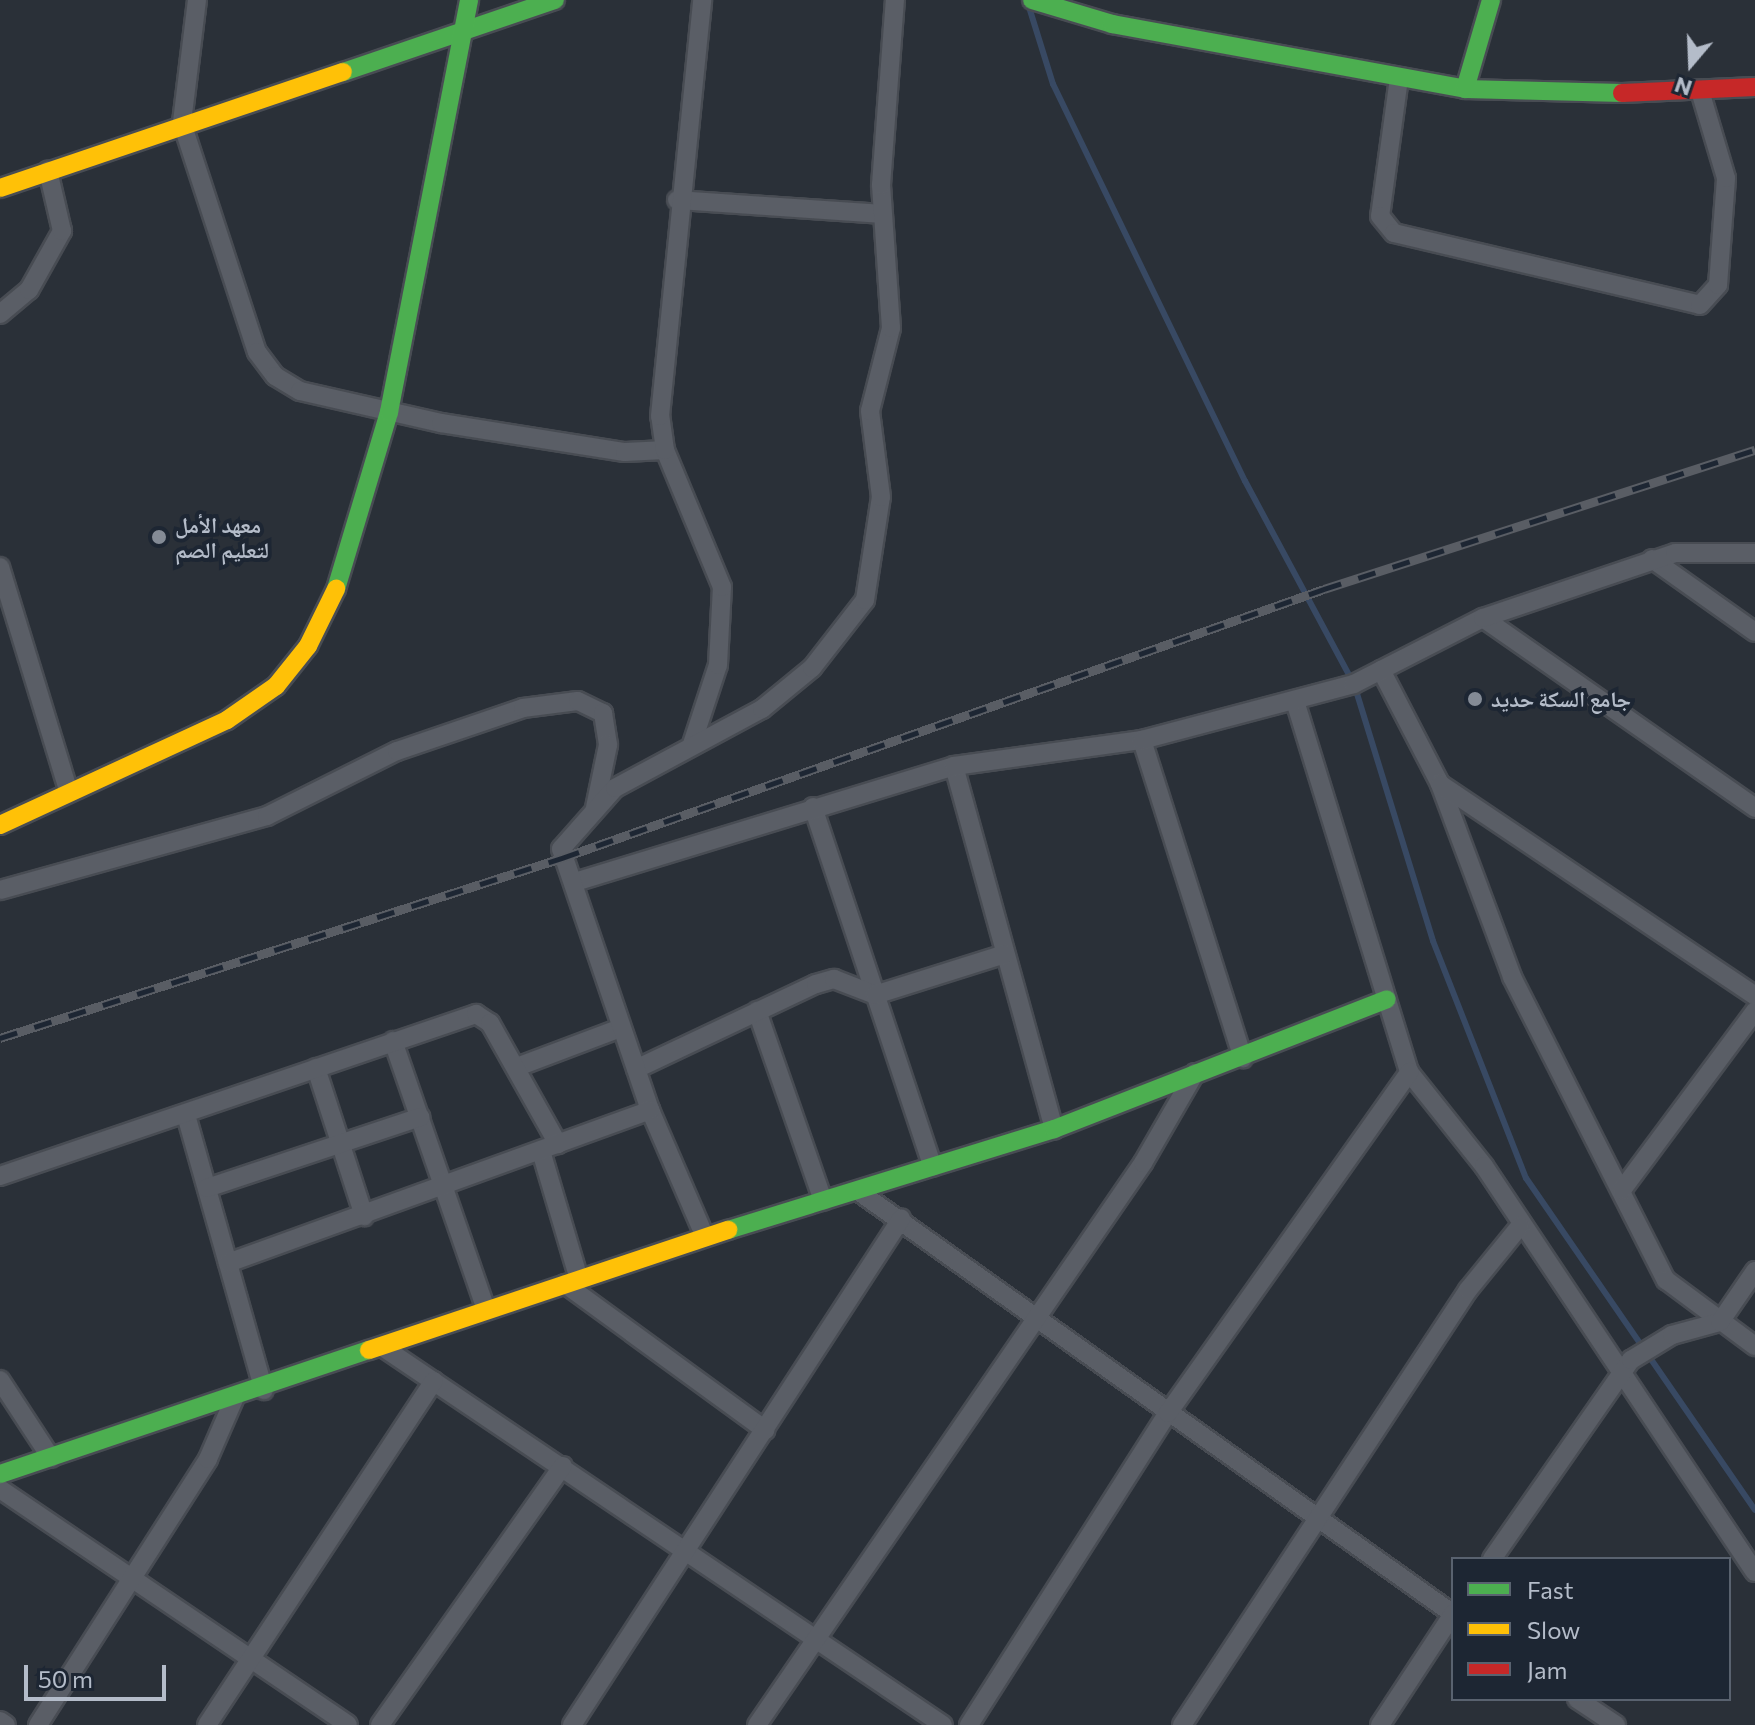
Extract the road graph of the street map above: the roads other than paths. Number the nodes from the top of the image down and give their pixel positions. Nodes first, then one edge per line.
1 (197, 0) edge
2 (469, 0) edge
3 (555, 0) edge
4 (702, 0) edge
5 (895, 0) edge
6 (1032, 0) edge
7 (1491, 0) edge
8 (1072, 8) edge
9 (466, 26) junction
10 (1399, 78) junction
11 (1755, 87) edge
12 (1465, 89) junction
13 (1700, 91) junction
14 (182, 123) junction
15 (48, 171) junction
16 (0, 188) edge
17 (677, 200) junction
18 (882, 214) junction
19 (0, 314) edge
20 (389, 412) junction
21 (665, 450) junction
22 (1755, 553) edge
23 (1652, 559) junction
24 (0, 567) edge
25 (1483, 618) junction
26 (1755, 632) edge
27 (1381, 670) junction
28 (1295, 701) junction
29 (1142, 740) junction
30 (692, 744) junction
31 (954, 766) junction
32 (1440, 784) junction
33 (69, 792) junction
34 (813, 807) junction
35 (1755, 808) edge
36 (594, 811) junction
37 (0, 825) edge
38 (575, 882) junction
39 (0, 890) edge
40 (1005, 954) junction
41 (875, 995) junction
42 (1755, 996) edge
43 (1387, 999) junction
44 (757, 1011) junction
45 (1755, 1011) edge
46 (621, 1028) junction
47 (393, 1041) junction
48 (1243, 1058) junction
49 (517, 1067) junction
50 (316, 1068) junction
51 (636, 1069) junction
52 (1409, 1072) junction
53 (1195, 1073) junction
54 (650, 1110) junction
55 (186, 1115) junction
56 (420, 1117) junction
57 (1054, 1129) junction
58 (338, 1144) junction
59 (550, 1147) junction
60 (933, 1167) junction
61 (0, 1176) edge
62 (442, 1187) junction
63 (207, 1188) junction
64 (1622, 1190) junction
65 (858, 1191) junction
66 (823, 1201) junction
67 (364, 1216) junction
68 (901, 1219) junction
69 (1520, 1226) junction
70 (705, 1237) junction
71 (228, 1263) junction
72 (1755, 1271) edge
73 (572, 1282) junction
74 (486, 1309) junction
75 (1034, 1313) junction
76 (1720, 1322) junction
77 (1755, 1346) edge
78 (384, 1348) junction
79 (1621, 1374) junction
80 (0, 1380) edge
81 (434, 1381) junction
82 (264, 1390) junction
83 (235, 1397) junction
84 (1168, 1413) junction
85 (765, 1430) junction
86 (51, 1458) junction
87 (563, 1466) junction
88 (0, 1474) edge
89 (0, 1489) edge
90 (1316, 1521) junction
91 (687, 1550) junction
92 (1493, 1557) edge
93 (1755, 1572) edge
94 (135, 1577) junction
95 (1451, 1613) edge
96 (1451, 1617) edge
97 (817, 1637) junction
98 (251, 1660) junction
99 (1580, 1701) edge
100 (0, 1721) edge
101 (1610, 1723) edge
102 (6, 1725) edge
103 (38, 1725) edge
104 (207, 1725) edge
105 (348, 1725) edge
106 (380, 1725) edge
107 (572, 1725) edge
108 (757, 1725) edge
109 (943, 1725) edge
110 (969, 1725) edge
111 (1182, 1725) edge
112 (1380, 1725) edge

1 - 14 street
2 - 9 street
3 - 9 street
4 - 17 street
5 - 18 street
6 - 8 street
7 - 12 street
8 - 10 street
9 - 14 street
9 - 20 street
10 - 12 street
10 - 13 street
11 - 13 street
12 - 13 street
14 - 15 street
14 - 20 street
15 - 16 street
15 - 19 street
17 - 18 street
17 - 21 street
18 - 30 street
20 - 21 street
20 - 33 street
21 - 30 street
22 - 23 street
23 - 25 street
23 - 26 street
24 - 33 street
25 - 27 street
25 - 35 street
27 - 28 street
27 - 32 street
28 - 29 street
28 - 43 street
29 - 31 street
29 - 48 street
30 - 36 street
31 - 34 street
31 - 40 street
32 - 42 street
32 - 64 street
33 - 37 street
34 - 38 street
34 - 41 street
36 - 38 street
36 - 39 street
38 - 46 street
40 - 41 street
40 - 57 street
41 - 44 street
41 - 60 street
43 - 48 street
43 - 52 street
44 - 51 street
44 - 66 street
45 - 64 street
46 - 49 street
46 - 51 street
47 - 49 street
47 - 50 street
47 - 56 street
48 - 53 street
49 - 59 street
50 - 55 street
50 - 58 street
51 - 54 street
52 - 69 street
52 - 84 street
53 - 57 street
53 - 75 street
54 - 59 street
54 - 70 street
55 - 61 street
55 - 63 street
56 - 58 street
56 - 62 street
57 - 60 street
58 - 63 street
58 - 67 street
59 - 62 street
59 - 73 street
60 - 65 street
62 - 67 street
62 - 74 street
63 - 71 street
64 - 76 street
65 - 66 street
65 - 68 street
66 - 70 street
67 - 71 street
68 - 75 street
68 - 85 street
69 - 79 street
69 - 90 street
70 - 73 street
71 - 82 street
72 - 76 street
73 - 74 street
73 - 85 street
74 - 78 street
75 - 84 street
75 - 97 street
76 - 77 street
76 - 79 street
78 - 81 street
78 - 82 street
79 - 92 street
79 - 93 street
80 - 86 street
81 - 87 street
81 - 98 street
82 - 83 street
83 - 86 street
83 - 94 street
84 - 90 street
84 - 110 street
85 - 91 street
86 - 88 street
87 - 91 street
87 - 106 street
89 - 94 street
90 - 95 street
90 - 111 street
91 - 97 street
91 - 107 street
94 - 98 street
94 - 103 street
96 - 112 street
97 - 108 street
97 - 109 street
98 - 104 street
98 - 105 street
99 - 101 street
100 - 102 street

